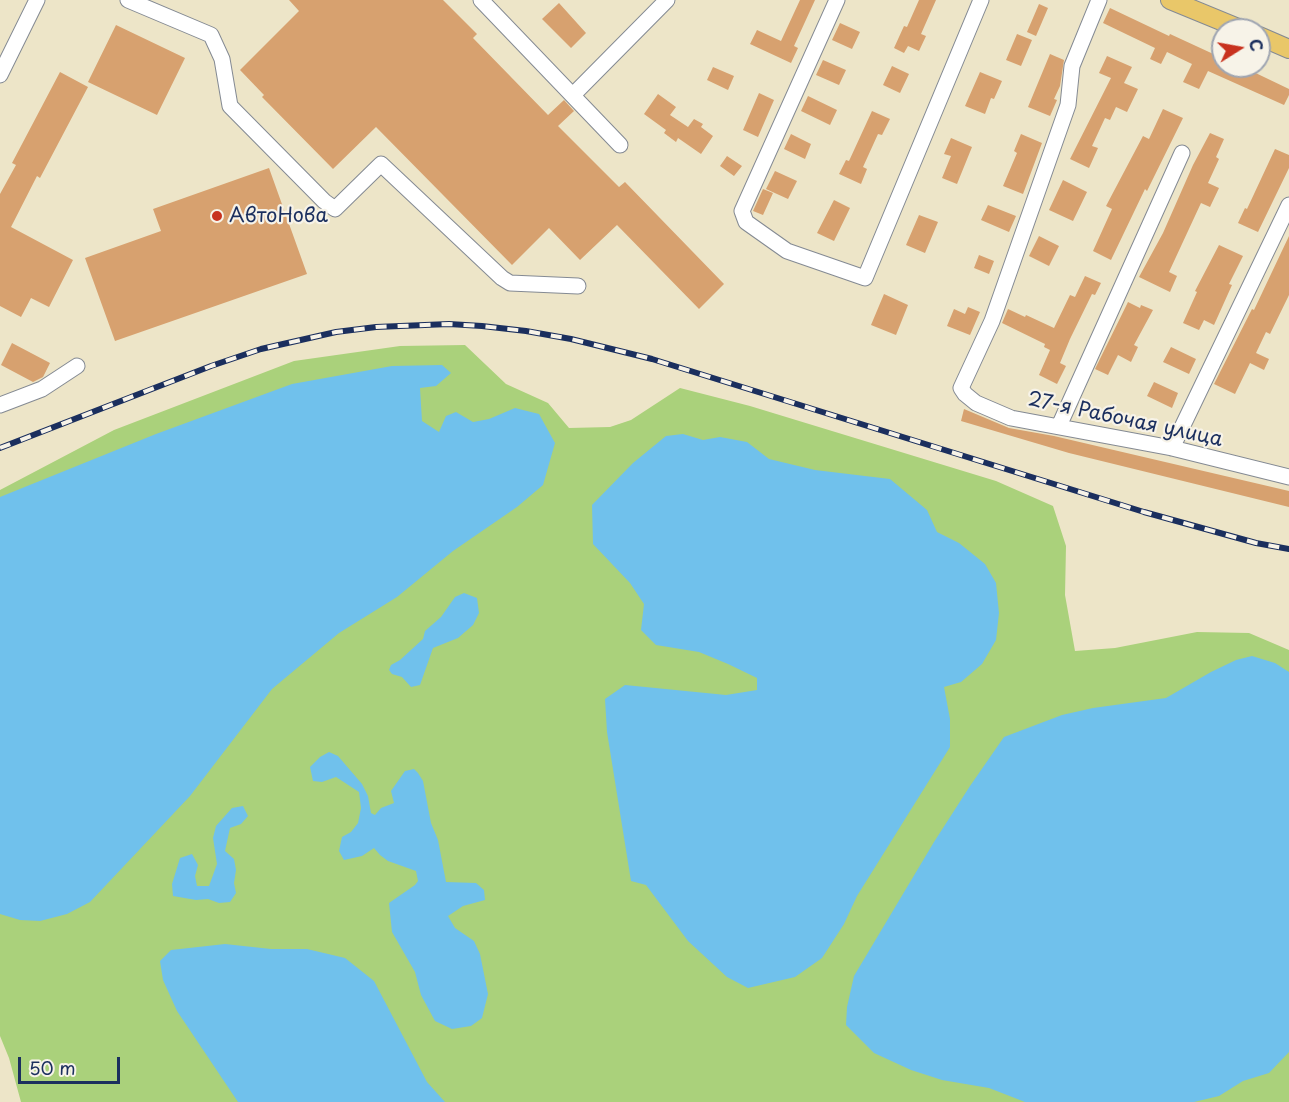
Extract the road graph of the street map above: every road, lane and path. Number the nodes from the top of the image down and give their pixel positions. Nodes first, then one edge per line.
1 (38, 0) edge
2 (128, 0) edge
3 (481, 0) edge
4 (667, 0) edge
5 (837, 0) edge
6 (981, 0) edge
7 (1099, 0) edge
8 (1170, 0) edge
9 (1214, 18) edge
10 (1271, 41) edge
11 (1289, 49) edge
12 (0, 75) edge
13 (573, 95) junction
14 (620, 145) dead end
15 (1182, 153) dead end
16 (1289, 205) edge
17 (578, 286) dead end
18 (76, 366) dead end
19 (0, 405) edge
20 (1059, 426) junction
21 (1172, 448) junction
22 (1289, 477) edge

1 - 12 street
2 - 17 street
3 - 13 street
4 - 13 street
5 - 6 street
7 - 20 street, 27-я Рабочая улица
8 - 9 main road
10 - 11 main road
13 - 14 street
15 - 20 street
16 - 21 street
18 - 19 street
20 - 21 street, 27-я Рабочая улица
21 - 22 street, 27-я Рабочая улица

